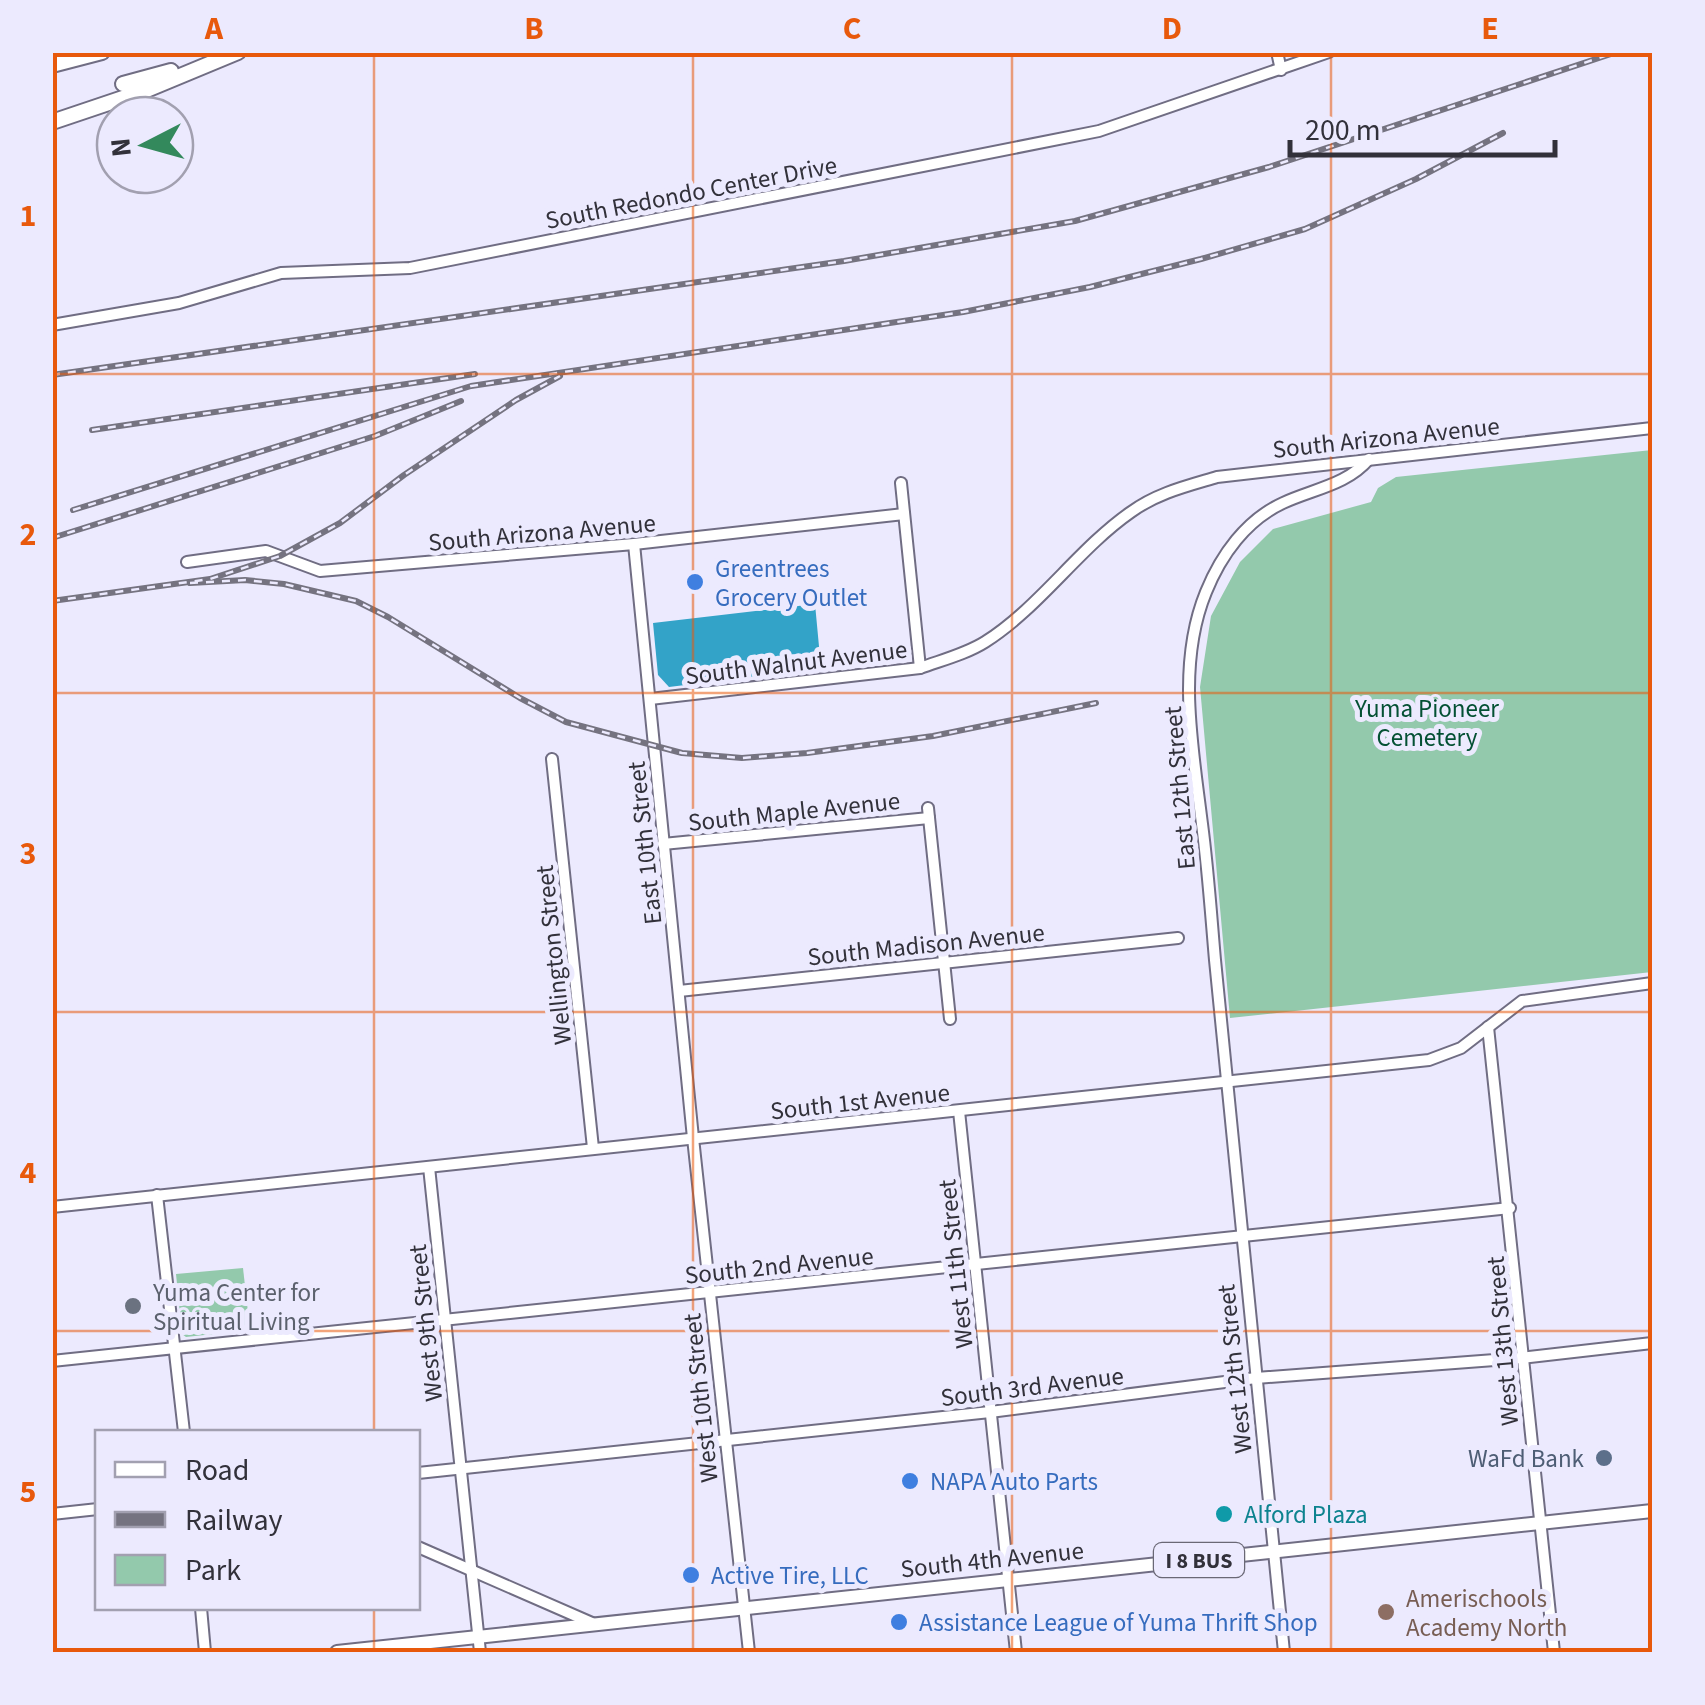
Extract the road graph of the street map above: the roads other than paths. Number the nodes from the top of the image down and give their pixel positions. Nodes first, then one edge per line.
1 (102, 52) edge
2 (238, 52) edge
3 (1277, 52) edge
4 (1329, 52) edge
5 (217, 59) junction
6 (52, 64) edge
7 (1281, 70) junction
8 (123, 84) dead end
9 (52, 122) edge
10 (52, 325) edge
11 (1652, 428) edge
12 (1369, 458) junction
13 (901, 483) dead end
14 (1132, 511) joint
15 (904, 514) junction
16 (634, 544) junction
17 (187, 562) dead end
18 (920, 668) junction
19 (650, 699) junction
20 (552, 759) dead end
21 (663, 844) junction
22 (1178, 938) dead end
23 (943, 962) junction
24 (1652, 983) edge
25 (679, 991) junction
26 (950, 1018) dead end
27 (1488, 1027) junction
28 (1225, 1081) junction
29 (960, 1111) junction
30 (692, 1138) junction
31 (593, 1148) junction
32 (430, 1168) junction
33 (157, 1195) junction
34 (52, 1207) edge
35 (1510, 1208) junction
36 (1241, 1236) junction
37 (975, 1265) junction
38 (709, 1293) junction
39 (445, 1320) junction
40 (1652, 1343) edge
41 (174, 1348) junction
42 (1521, 1358) junction
43 (52, 1361) edge
44 (1256, 1378) junction
45 (990, 1412) junction
46 (184, 1430) edge
47 (725, 1441) junction
48 (460, 1468) junction
49 (420, 1473) edge
50 (95, 1509) edge
51 (1652, 1511) edge
52 (52, 1514) edge
53 (1540, 1523) junction
54 (420, 1548) edge
55 (1274, 1552) junction
56 (471, 1570) junction
57 (1008, 1580) junction
58 (745, 1608) junction
59 (201, 1610) edge
60 (592, 1624) junction
61 (478, 1636) junction
62 (205, 1652) edge
63 (337, 1652) edge
64 (480, 1652) edge
65 (749, 1652) edge
66 (1016, 1652) edge
67 (1284, 1652) edge
68 (1554, 1652) edge

1 - 6 highway
2 - 5 highway
3 - 7 street
4 - 7 street, South Redondo Center Drive
5 - 8 highway
5 - 9 highway
7 - 10 street, South Redondo Center Drive
11 - 12 street, South Arizona Avenue
12 - 14 street, South Arizona Avenue
12 - 28 street, East 12th Street
13 - 15 street
14 - 18 street, South Walnut Avenue
15 - 16 street, South Arizona Avenue
15 - 18 street
16 - 17 street, South Arizona Avenue
16 - 19 street, East 10th Street
18 - 19 street, South Walnut Avenue
19 - 21 street, East 10th Street
20 - 31 street, Wellington Street
21 - 23 street, South Maple Avenue
21 - 25 street, East 10th Street
22 - 23 street, South Madison Avenue
23 - 25 street, South Madison Avenue
23 - 26 street
24 - 27 street, South 1st Avenue
25 - 30 street, East 10th Street
27 - 28 street, South 1st Avenue
27 - 35 street, West 13th Street
28 - 29 street, South 1st Avenue
28 - 36 street, West 12th Street
29 - 30 street, South 1st Avenue
29 - 37 street, West 11th Street
30 - 31 street, South 1st Avenue
30 - 38 street, West 10th Street
31 - 32 street, South 1st Avenue
32 - 33 street, South 1st Avenue
32 - 39 street, West 9th Street
33 - 34 street, South 1st Avenue
33 - 41 street
35 - 36 street, South 2nd Avenue
35 - 42 street, West 13th Street
36 - 37 street, South 2nd Avenue
36 - 44 street, West 12th Street
37 - 38 street, South 2nd Avenue
37 - 45 street, West 11th Street
38 - 39 street, South 2nd Avenue
38 - 47 street, West 10th Street
39 - 41 street, South 2nd Avenue
39 - 48 street, West 9th Street
40 - 42 street, South 3rd Avenue
41 - 43 street, South 2nd Avenue
41 - 46 street
42 - 44 street, South 3rd Avenue
42 - 53 street, West 13th Street
44 - 45 street, South 3rd Avenue
44 - 55 street, West 12th Street
45 - 47 street, South 3rd Avenue
45 - 57 street, West 11th Street
47 - 48 street, South 3rd Avenue
47 - 58 street, West 10th Street
48 - 49 street, South 3rd Avenue
48 - 56 street, West 9th Street
50 - 52 street
51 - 53 main road, South 4th Avenue / I 8 BUS
53 - 55 main road, South 4th Avenue / I 8 BUS
53 - 68 street, West 13th Street
54 - 56 street
55 - 57 main road, South 4th Avenue / I 8 BUS
55 - 67 street, West 12th Street
56 - 60 street
56 - 61 street, West 9th Street
57 - 58 main road, South 4th Avenue / I 8 BUS
57 - 66 street, West 11th Street
58 - 60 main road, South 4th Avenue / I 8 BUS
58 - 65 street, West 10th Street
59 - 62 street
60 - 61 main road, South 4th Avenue / I 8 BUS
61 - 63 main road, South 4th Avenue / I 8 BUS
61 - 64 street, West 9th Street

